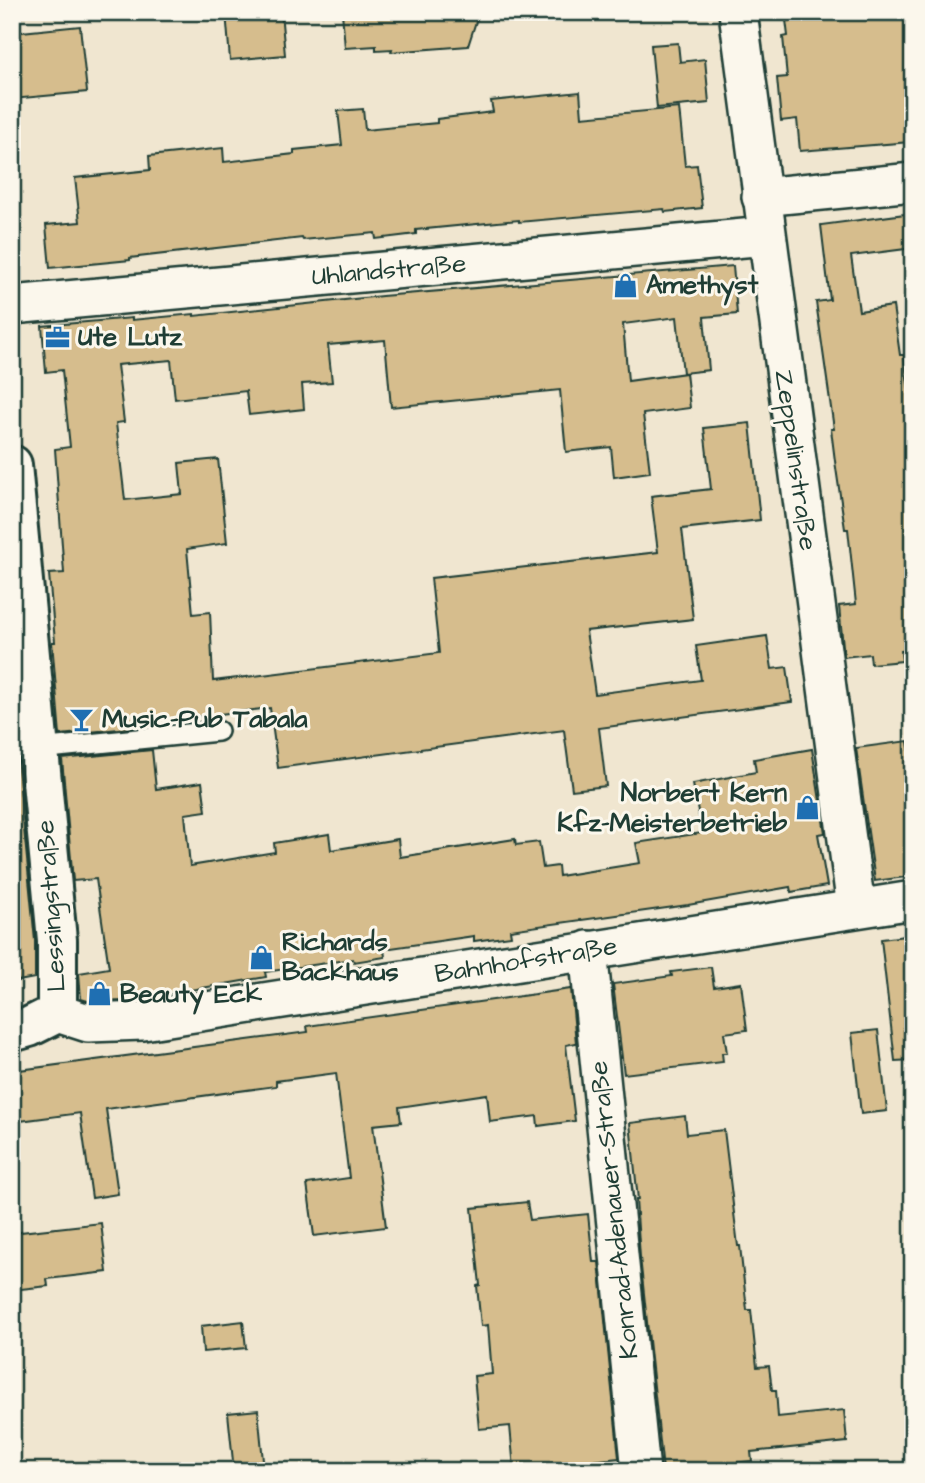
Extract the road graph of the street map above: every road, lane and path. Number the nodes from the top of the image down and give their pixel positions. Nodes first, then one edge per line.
1 (738, 12) edge
2 (913, 182) edge
3 (761, 197) junction
4 (766, 236) junction
5 (12, 304) edge
6 (12, 465) edge
7 (218, 731) dead end
8 (38, 749) junction
9 (913, 900) edge
10 (856, 908) junction
11 (588, 950) junction
12 (57, 1013) junction
13 (12, 1032) edge
14 (640, 1471) edge

1 - 3 street, Zeppelinstraße
2 - 3 street
3 - 4 street, Zeppelinstraße
4 - 5 street, Uhlandstraße
4 - 10 street, Zeppelinstraße
6 - 8 street, Lessingstraße
7 - 8 lane
8 - 12 street, Lessingstraße
9 - 10 street, Bahnhofstraße
10 - 11 street, Bahnhofstraße
11 - 12 street, Bahnhofstraße
11 - 14 street, Konrad-Adenauer-Straße
12 - 13 street

